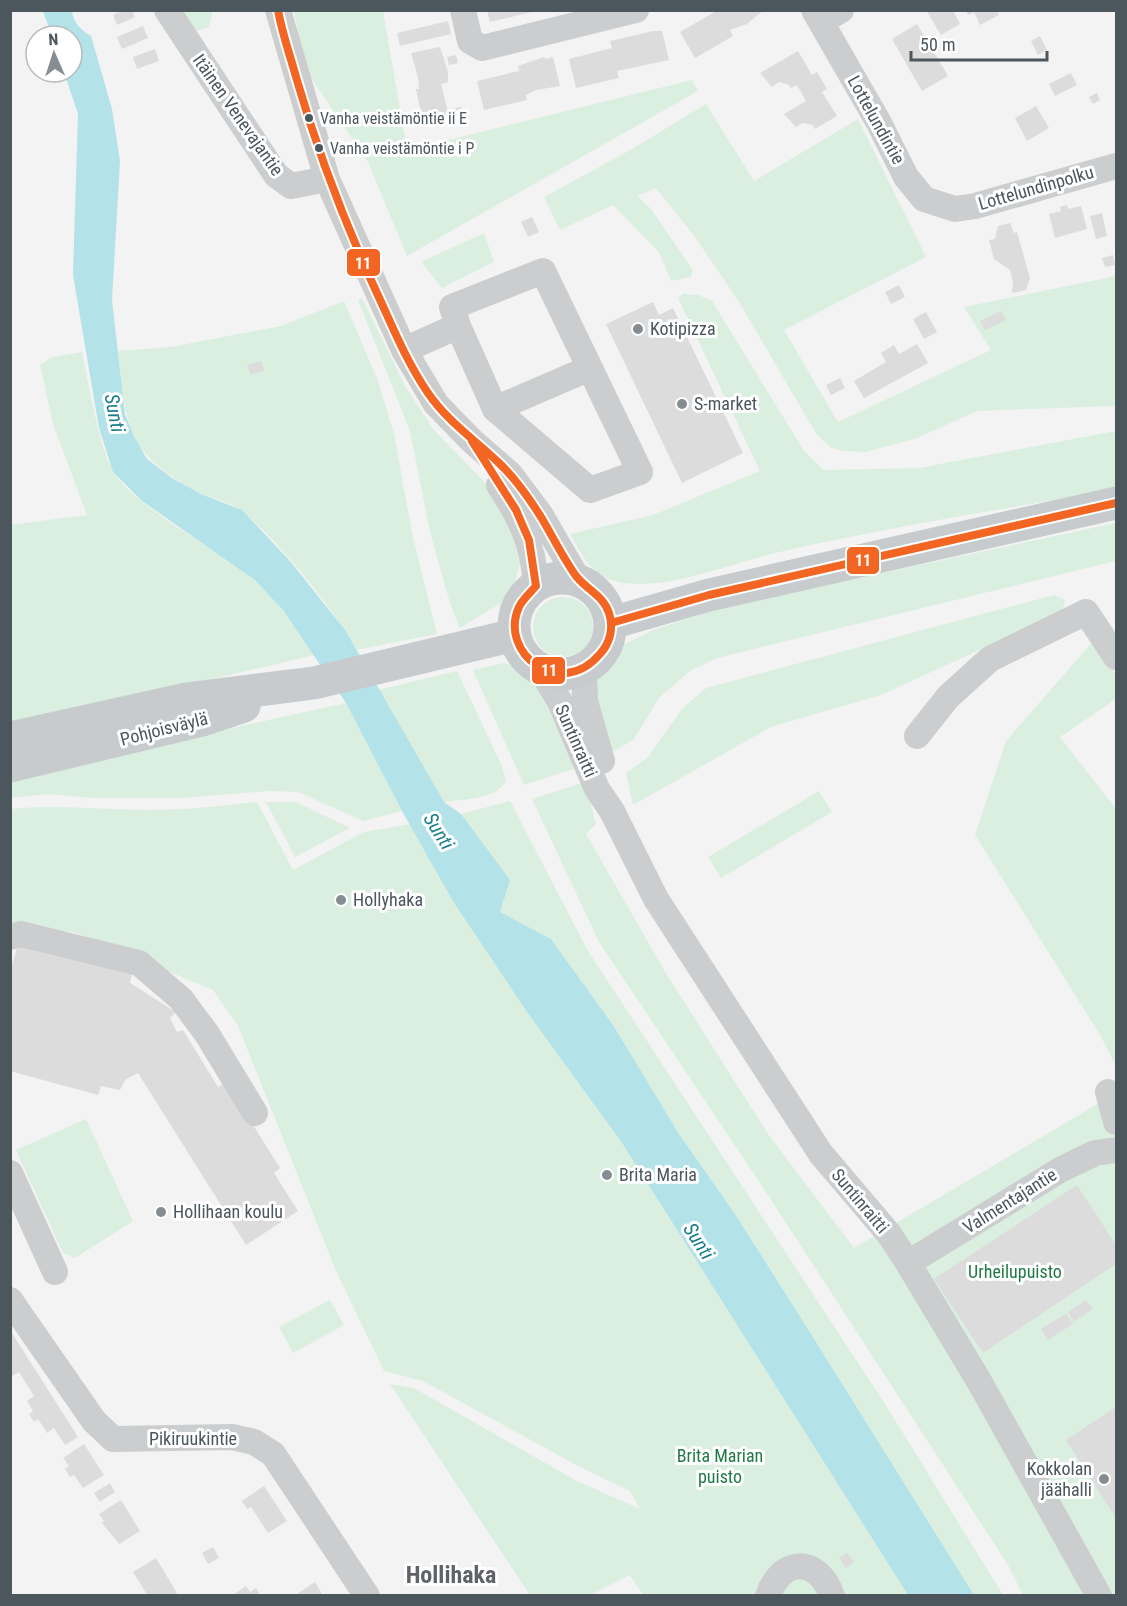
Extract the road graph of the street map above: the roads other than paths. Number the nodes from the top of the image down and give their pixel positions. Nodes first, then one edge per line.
1 (167, 10) edge
2 (278, 10) edge
3 (463, 10) edge
4 (636, 10) edge
5 (825, 14) edge
6 (1116, 166) edge
7 (327, 179) junction
8 (955, 209) joint
9 (458, 326) junction
10 (404, 350) junction
11 (590, 368) junction
12 (495, 409) junction
13 (472, 441) junction
14 (1116, 503) edge
15 (579, 580) junction
16 (536, 586) junction
17 (611, 623) junction
18 (514, 635) junction
19 (1116, 657) edge
20 (541, 670) junction
21 (584, 670) junction
22 (314, 683) junction
23 (917, 736) dead end
24 (10, 738) edge
25 (10, 766) edge
26 (612, 811) junction
27 (10, 937) edge
28 (1108, 1092) dead end
29 (255, 1113) dead end
30 (1116, 1122) edge
31 (1116, 1150) edge
32 (10, 1173) edge
33 (908, 1263) junction
34 (55, 1272) dead end
35 (11, 1300) edge
36 (367, 1596) edge
37 (768, 1596) edge
38 (832, 1596) edge
39 (1099, 1596) edge

1 - 7 street, Itäinen Venevajantie
2 - 7 street
3 - 4 street
5 - 8 street, Lottelundintie
6 - 8 street, Lottelundinpolku
7 - 10 street
9 - 10 street
9 - 11 street
9 - 12 street
10 - 13 street
11 - 12 street
11 - 12 street
13 - 15 street
13 - 16 street
14 - 17 main road
15 - 16 main road
15 - 17 main road
16 - 18 main road
17 - 21 main road
18 - 20 main road
18 - 22 main road, Pohjoisväylä
19 - 23 street
20 - 21 main road
20 - 26 street, Suntinraitti
21 - 26 street, Suntinraitti
22 - 24 main road, Pohjoisväylä
22 - 25 main road, Pohjoisväylä
26 - 33 street, Suntinraitti
27 - 29 street
28 - 30 street
31 - 33 street, Valmentajantie
32 - 34 street
33 - 39 street, Suntinraitti
35 - 36 street, Pikiruukintie
37 - 38 street

